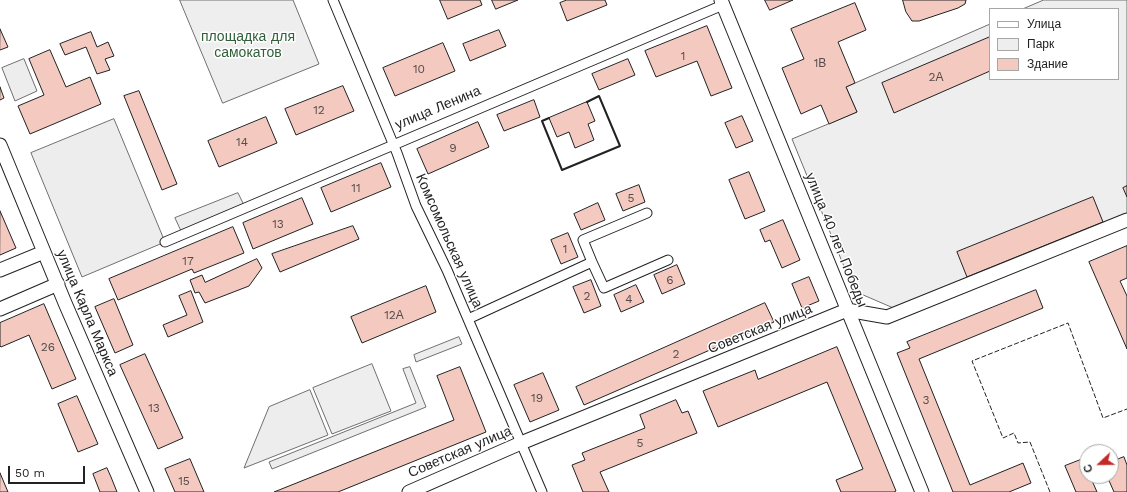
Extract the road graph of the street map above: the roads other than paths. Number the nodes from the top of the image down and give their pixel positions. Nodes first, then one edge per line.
1 (333, 0) edge
2 (722, 3) edge
3 (393, 144) junction
4 (0, 145) edge
5 (647, 213) dead end
6 (1127, 220) edge
7 (165, 242) dead end
8 (44, 252) junction
9 (668, 260) dead end
10 (592, 262) junction
11 (0, 270) edge
12 (58, 284) junction
13 (0, 309) edge
14 (847, 310) junction
15 (468, 319) junction
16 (521, 443) junction
17 (147, 492) edge
18 (408, 492) edge
19 (542, 492) edge
20 (922, 492) edge

1 - 3 street, Комсомольская улица
2 - 3 street, улица Ленина
2 - 14 main road, улица 40 лет Победы
3 - 7 street, улица Ленина
3 - 15 street, Комсомольская улица
4 - 8 main road, улица Карла Маркса
5 - 10 street
6 - 14 main road
8 - 11 main road
8 - 12 main road, улица Карла Маркса
9 - 10 street
10 - 15 street
12 - 13 main road
12 - 17 main road, улица Карла Маркса
14 - 16 main road, Советская улица
14 - 20 main road, улица 40 лет Победы
15 - 16 street, Комсомольская улица
16 - 18 main road, Советская улица
16 - 19 street, Комсомольская улица

